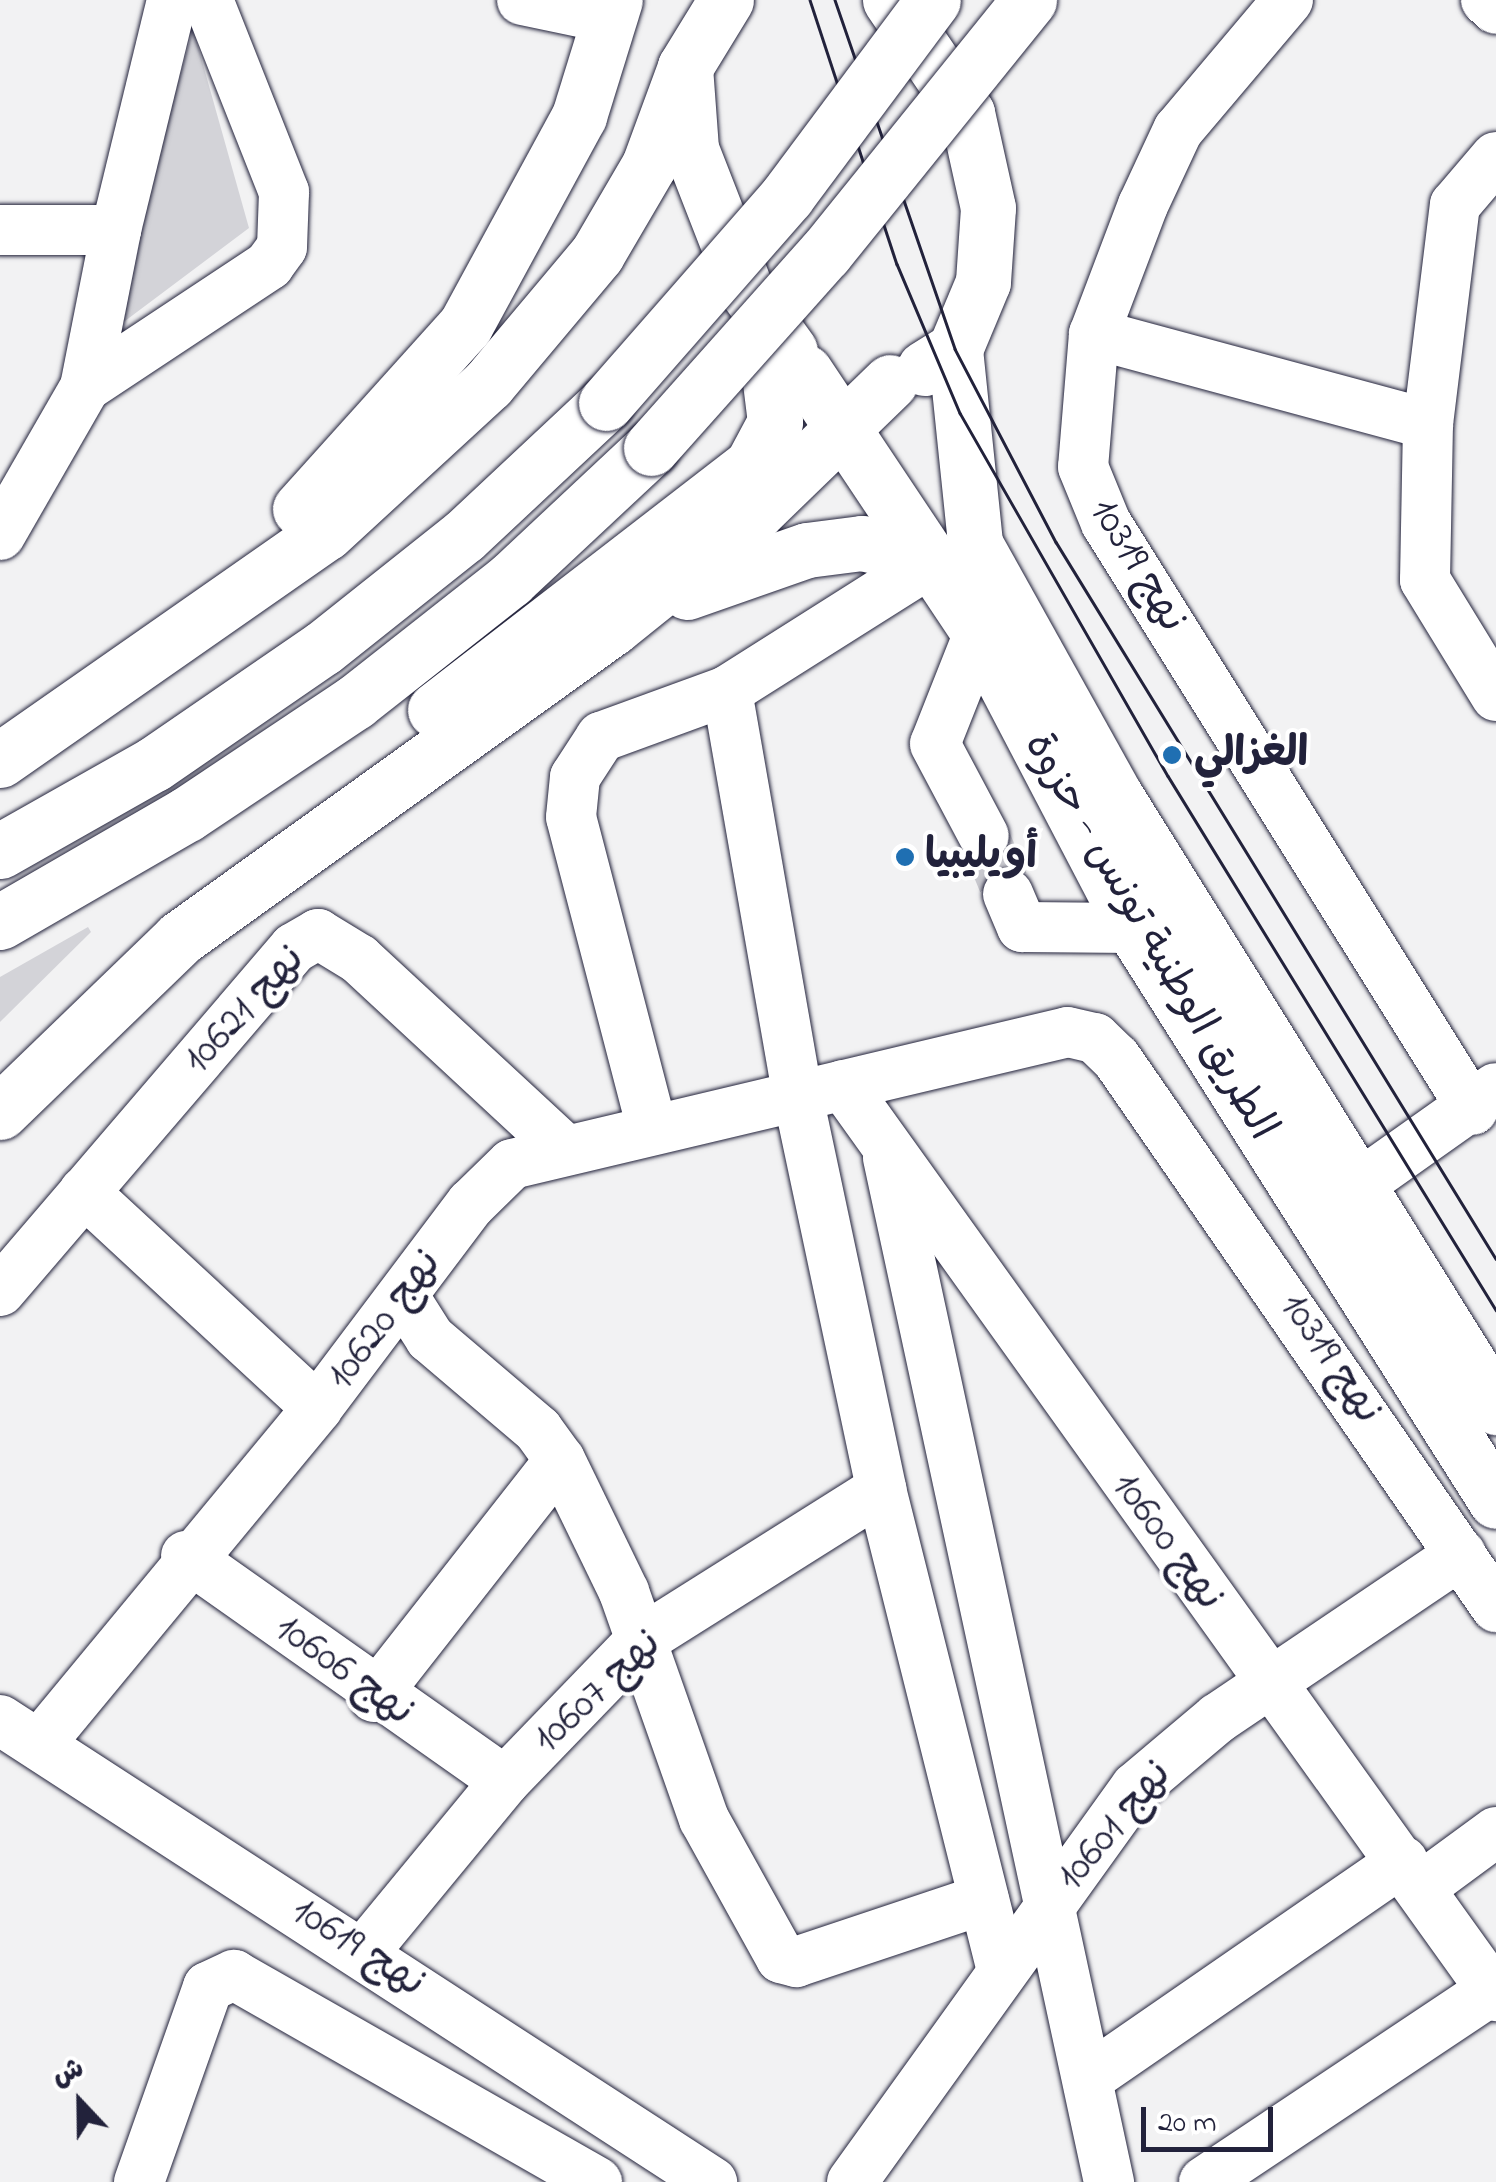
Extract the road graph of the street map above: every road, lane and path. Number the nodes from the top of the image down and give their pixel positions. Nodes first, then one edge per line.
1 (172, 0) edge
2 (208, 0) edge
3 (522, 0) edge
4 (726, 0) edge
5 (890, 0) edge
6 (933, 0) edge
7 (1028, 0) edge
8 (1288, 0) edge
9 (1486, 0) edge
10 (1496, 8) edge
11 (611, 9) edge
12 (685, 66) junction
13 (1496, 157) edge
14 (0, 230) edge
15 (116, 230) junction
16 (759, 308) junction
17 (1094, 334) junction
18 (955, 348) junction
19 (805, 372) junction
20 (890, 382) junction
21 (85, 388) junction
22 (842, 425) junction
23 (1429, 434) junction
24 (0, 535) edge
25 (934, 560) junction
26 (612, 628) junction
27 (979, 633) junction
28 (130, 674) junction
29 (727, 691) junction
30 (1496, 696) edge
31 (0, 760) edge
32 (984, 836) tunnel mouth
33 (0, 850) edge
34 (1008, 894) tunnel mouth
35 (0, 922) edge
36 (1133, 928) junction
37 (0, 1060) edge
38 (820, 1091) junction
39 (1484, 1099) edge
40 (0, 1112) edge
41 (652, 1128) junction
42 (883, 1134) junction
43 (564, 1148) junction
44 (1357, 1186) junction
45 (84, 1192) junction
46 (1312, 1219) junction
47 (0, 1291) edge
48 (404, 1297) junction
49 (1496, 1407) edge
50 (317, 1408) junction
51 (560, 1460) junction
52 (881, 1490) junction
53 (1496, 1502) edge
54 (1461, 1554) junction
55 (186, 1556) junction
56 (1496, 1607) edge
57 (640, 1641) junction
58 (1272, 1683) junction
59 (374, 1696) junction
60 (21, 1731) edge
61 (505, 1781) junction
62 (1496, 1832) edge
63 (1412, 1874) junction
64 (984, 1899) junction
65 (1052, 1901) junction
66 (364, 1952) junction
67 (1002, 1972) junction
68 (1494, 1993) edge
69 (1090, 2077) junction
70 (144, 2180) edge
71 (597, 2182) edge
72 (712, 2182) edge
73 (852, 2182) edge
74 (1109, 2182) edge
75 (1204, 2182) edge

1 - 15 street
2 - 21 street
3 - 11 street
4 - 12 highway
5 - 18 highway
6 - 33 highway, bridge
7 - 35 highway, bridge
8 - 17 street, نهج 10319
9 - 10 street
11 - 28 highway
12 - 16 highway
12 - 28 highway
13 - 23 street
14 - 15 street
15 - 21 street
16 - 19 highway, الطريق الوطنية تونس - حزوة
16 - 37 highway
17 - 23 street
17 - 39 street, نهج 10319
18 - 20 highway
18 - 44 highway, الطريق الوطنية تونس - حزوة
19 - 20 highway
19 - 22 highway, الطريق الوطنية تونس - حزوة
20 - 22 highway
21 - 24 street
22 - 25 highway, الطريق الوطنية تونس - حزوة
22 - 26 highway
23 - 30 street
25 - 26 highway
25 - 27 highway, الطريق الوطنية تونس - حزوة
25 - 29 street
26 - 40 highway
27 - 32 street
27 - 36 highway, الطريق الوطنية تونس - حزوة
28 - 31 highway
29 - 38 street
29 - 41 street
34 - 36 street
36 - 46 highway, الطريق الوطنية تونس - حزوة
38 - 41 street, نهج 10620
38 - 42 street, نهج 10600
38 - 52 street
38 - 54 street, نهج 10319
39 - 44 street
41 - 43 street, نهج 10620
42 - 58 street, نهج 10600
42 - 65 street
43 - 45 street, نهج 10621
43 - 48 street, نهج 10620
44 - 46 street
44 - 49 highway, الطريق الوطنية تونس - حزوة
45 - 47 street, نهج 10621
45 - 50 street
46 - 53 highway, الطريق الوطنية تونس - حزوة
48 - 50 street, نهج 10620
48 - 51 street
50 - 55 street, نهج 10620
51 - 57 street
51 - 59 street
52 - 57 street, نهج 10607
52 - 64 street
54 - 56 street, نهج 10319
54 - 58 street, نهج 10601
55 - 59 street, نهج 10606
55 - 60 street, نهج 10620
57 - 61 street, نهج 10607
57 - 64 street
58 - 63 street, نهج 10600
58 - 65 street, نهج 10601
59 - 61 street, نهج 10606
60 - 66 street, نهج 10619
61 - 66 street, نهج 10607
62 - 63 street
63 - 68 street, نهج 10600
63 - 69 street
64 - 67 street
65 - 67 street, نهج 10601
65 - 69 street
66 - 72 street, نهج 10619
67 - 73 street, نهج 10601
68 - 75 street
69 - 74 street
70 - 71 street

